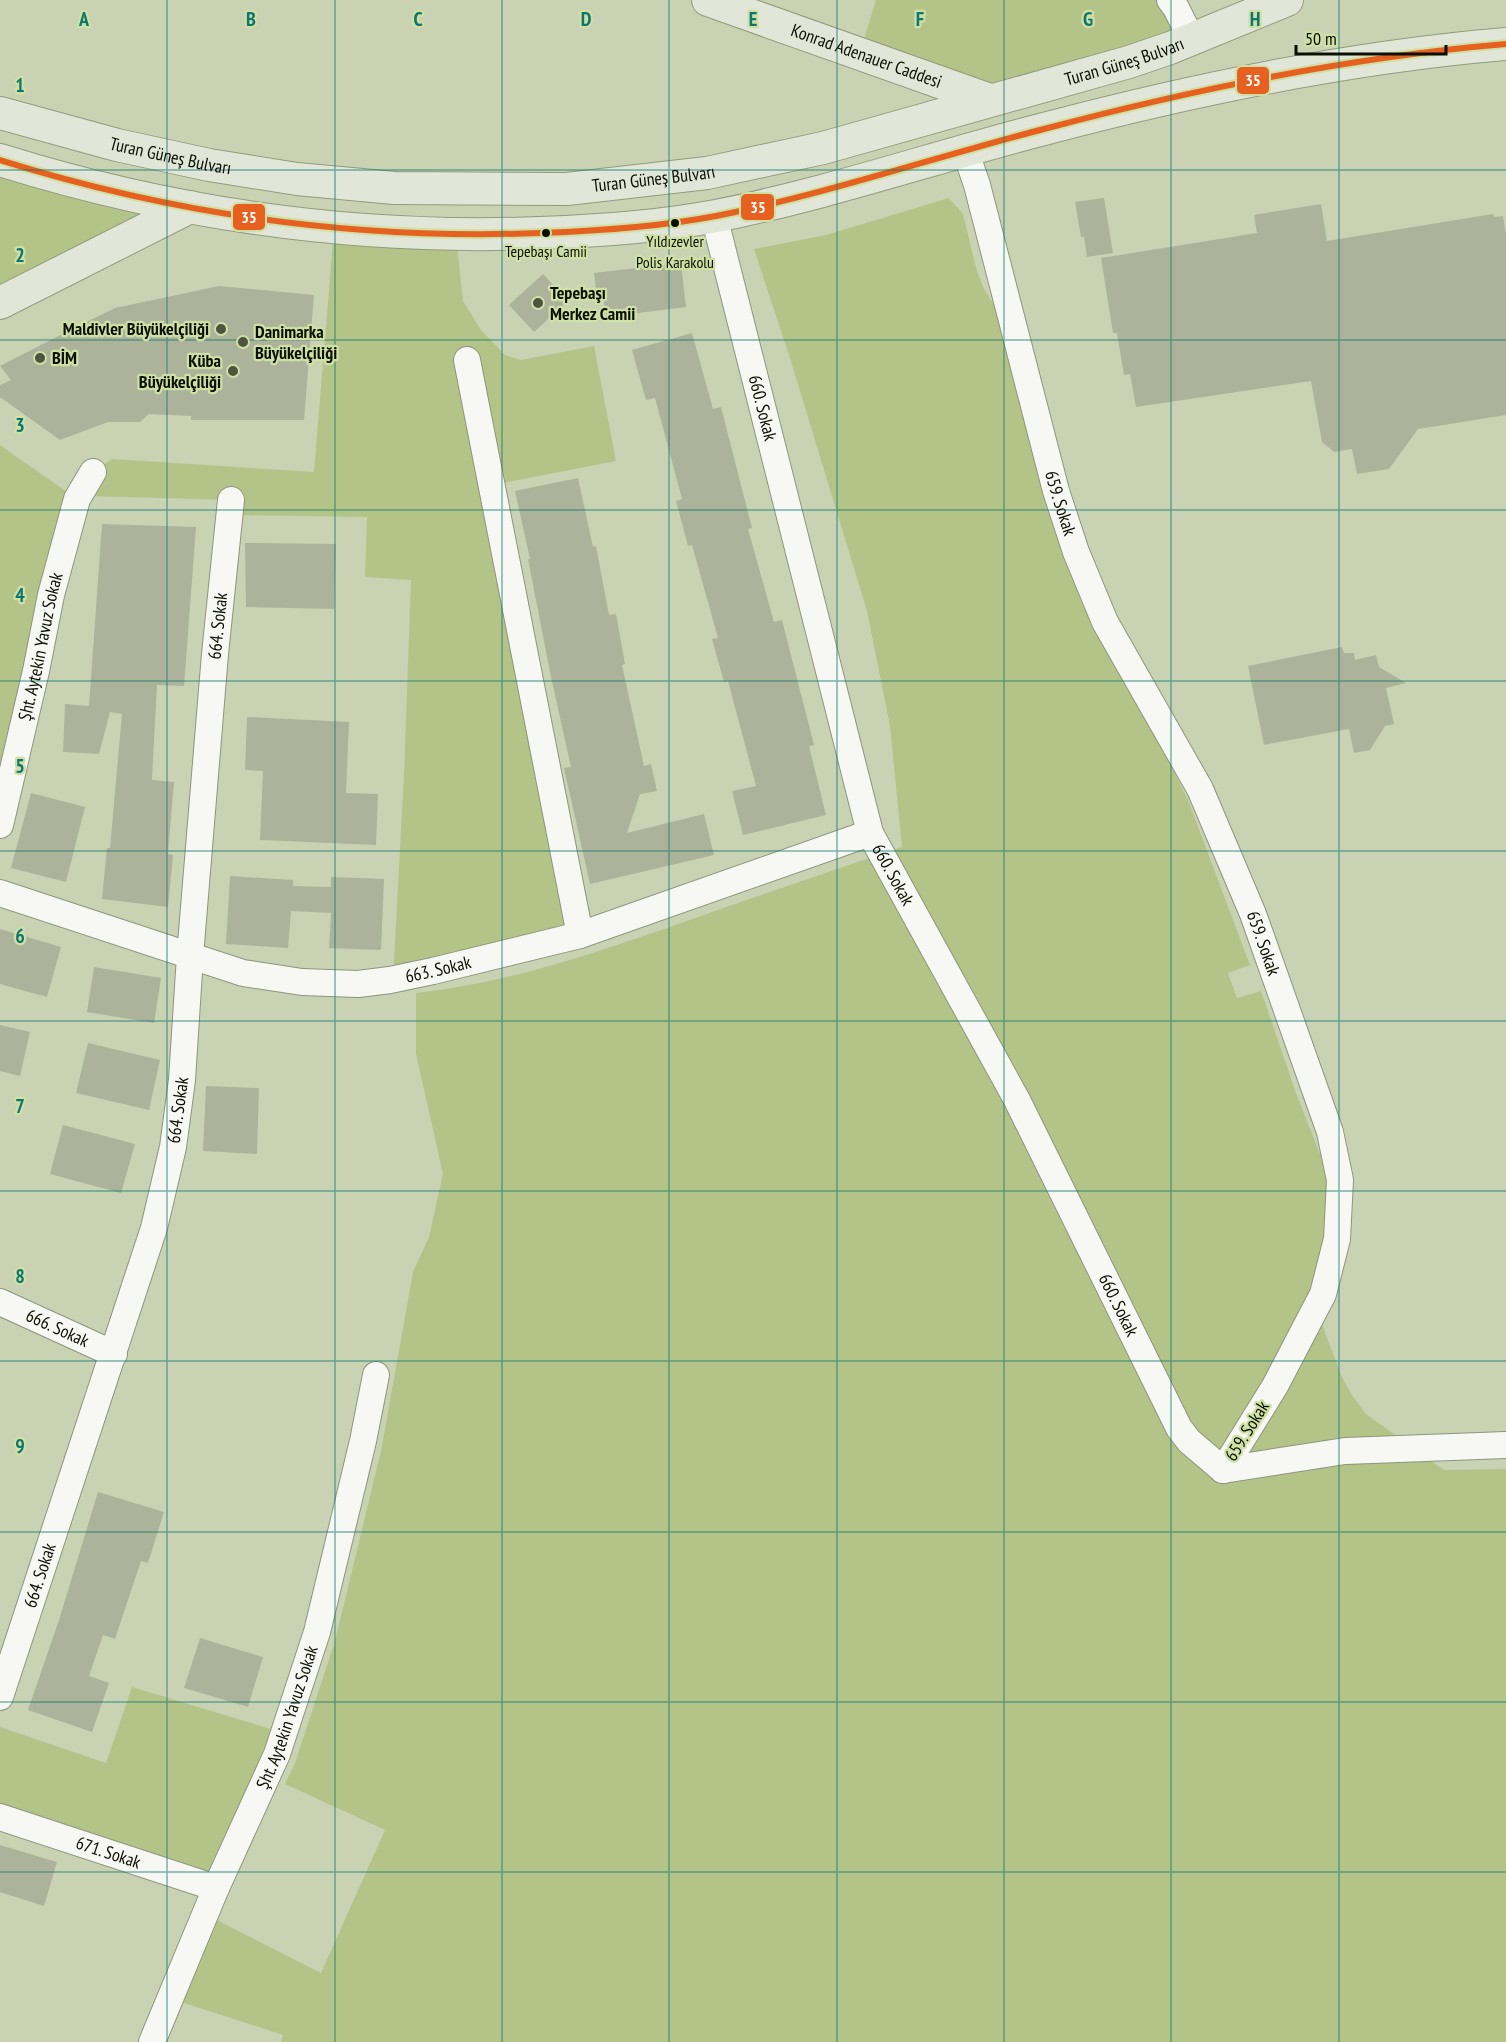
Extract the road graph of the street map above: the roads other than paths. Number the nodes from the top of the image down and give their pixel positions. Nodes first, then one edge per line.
1 (708, 0) edge
2 (1170, 0) edge
3 (1287, 0) edge
4 (1191, 38) junction
5 (1506, 44) edge
6 (990, 100) junction
7 (0, 113) edge
8 (965, 150) junction
9 (0, 160) edge
10 (190, 207) junction
11 (714, 216) junction
12 (0, 303) edge
13 (467, 360) dead end
14 (93, 472) dead end
15 (231, 500) dead end
16 (0, 825) edge
17 (870, 833) junction
18 (0, 893) edge
19 (580, 935) junction
20 (190, 956) junction
21 (0, 1302) edge
22 (114, 1354) junction
23 (376, 1375) dead end
24 (1506, 1445) edge
25 (1223, 1470) junction
26 (0, 1697) edge
27 (0, 1817) edge
28 (216, 1888) junction
29 (152, 2042) edge

1 - 6 main road, Konrad Adenauer Caddesi
2 - 4 street
3 - 4 main road, Turan Güneş Bulvarı
4 - 6 main road, Turan Güneş Bulvarı
5 - 8 main road
6 - 7 main road, Turan Güneş Bulvarı
8 - 11 main road
8 - 25 street, 659. Sokak
9 - 10 main road
10 - 11 main road
10 - 12 main road
11 - 17 street, 660. Sokak
13 - 19 street
14 - 16 street, Şht. Aytekin Yavuz Sokak
15 - 20 street, 664. Sokak
17 - 19 street, 663. Sokak
17 - 25 street, 660. Sokak
18 - 20 street, 663. Sokak
19 - 20 street, 663. Sokak
20 - 22 street, 664. Sokak
21 - 22 street, 666. Sokak
22 - 26 street, 664. Sokak
23 - 28 street, Şht. Aytekin Yavuz Sokak
24 - 25 street, 659. Sokak
27 - 28 street, 671. Sokak
28 - 29 street, Şht. Aytekin Yavuz Sokak

